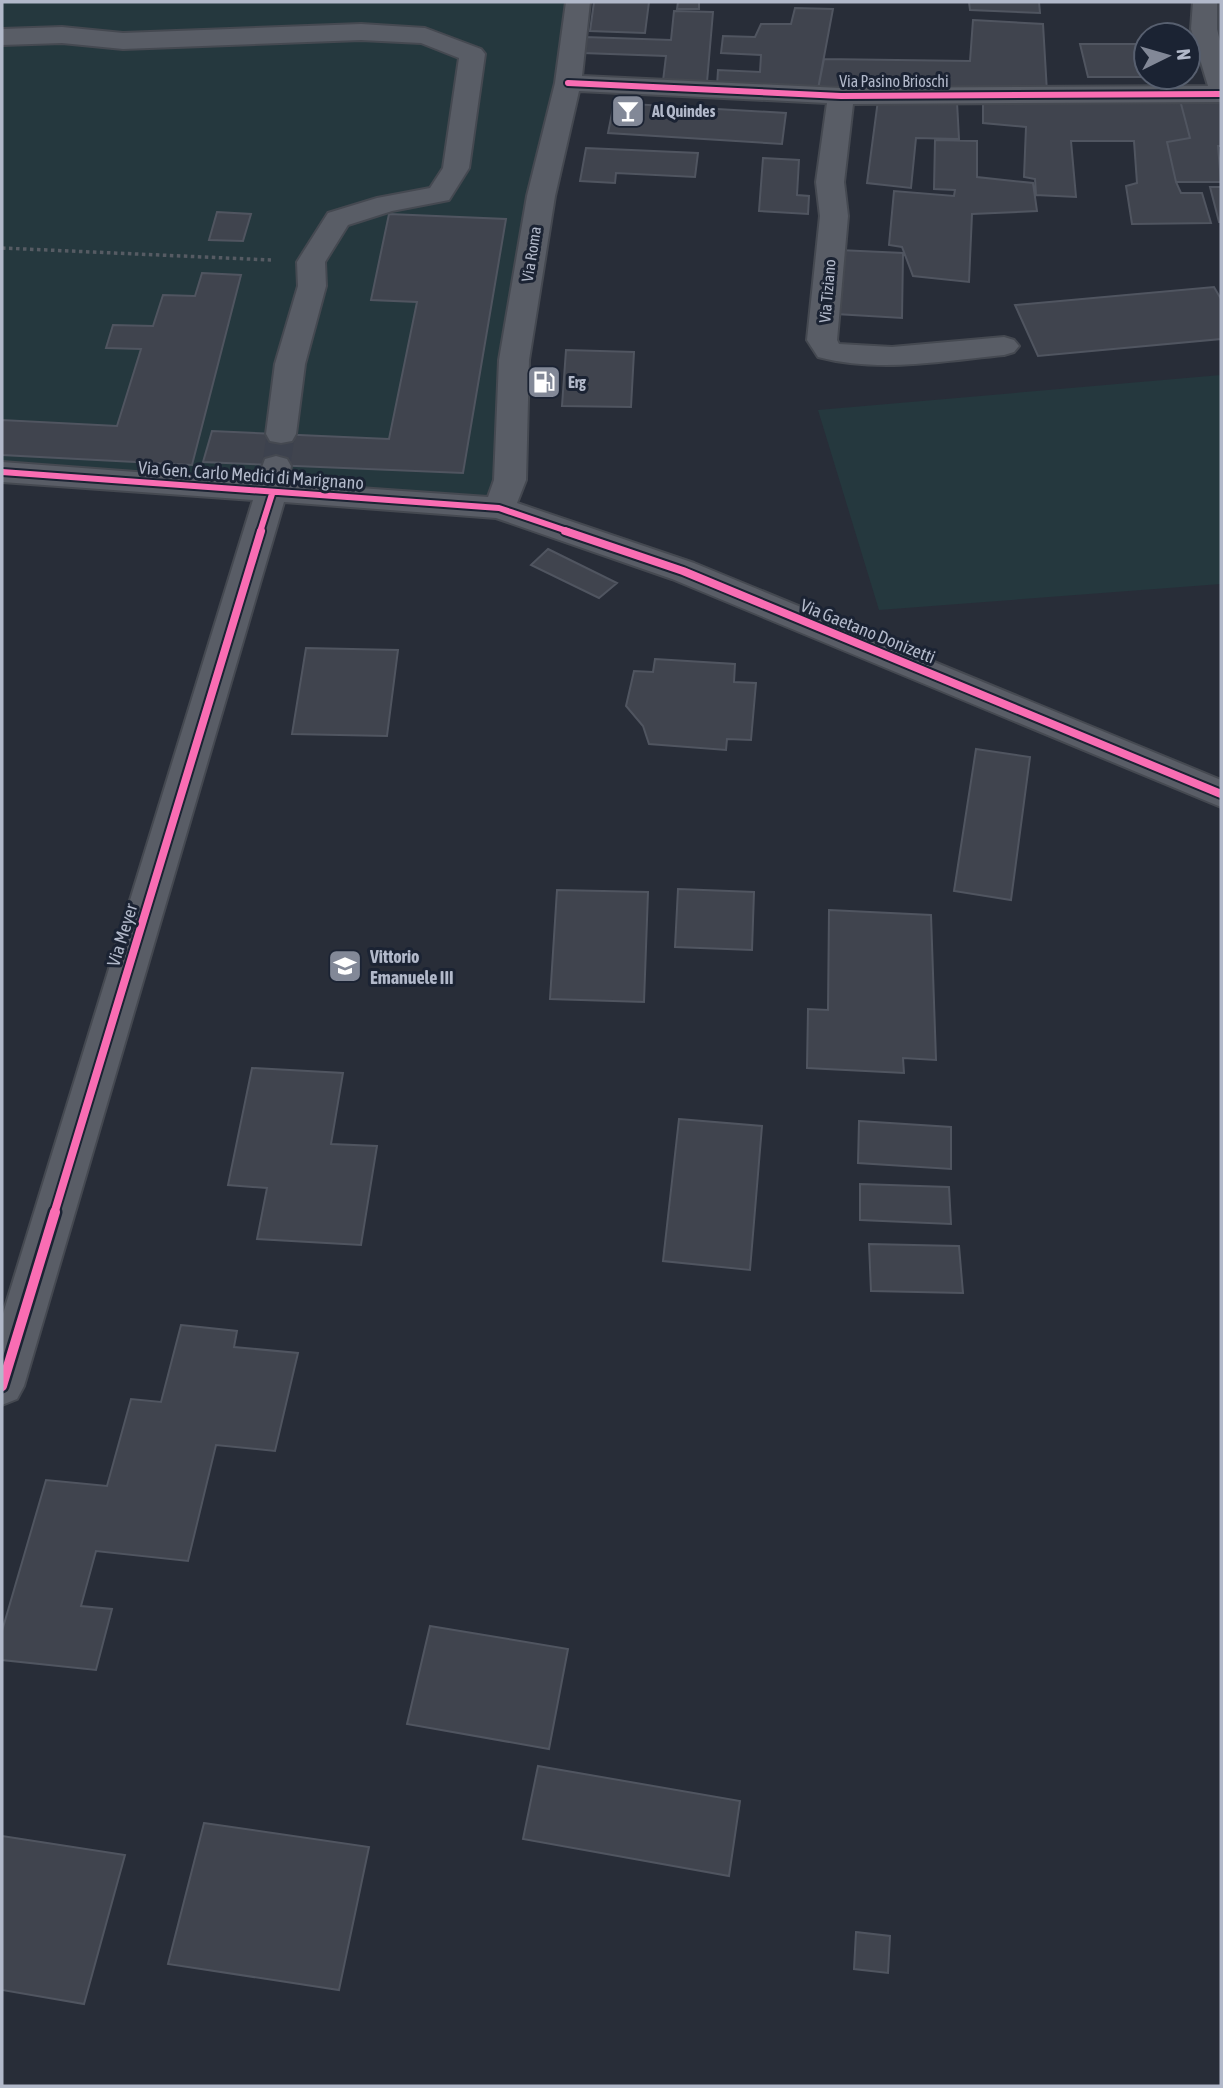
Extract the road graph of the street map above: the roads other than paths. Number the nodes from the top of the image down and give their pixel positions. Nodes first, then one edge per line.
1 (578, 2) edge
2 (1205, 2) edge
3 (2, 37) edge
4 (568, 83) junction
5 (1221, 88) edge
6 (1221, 94) edge
7 (841, 96) junction
8 (1004, 346) dead end
9 (281, 434) tunnel mouth
10 (2, 472) edge
11 (274, 480) junction
12 (499, 508) junction
13 (1221, 793) edge
14 (2, 1386) edge

1 - 4 street, Via Roma
2 - 5 street
3 - 9 street
4 - 7 street, Via Pasino Brioschi
4 - 12 street, Via Roma
6 - 7 street, Via Pasino Brioschi
7 - 8 street, Via Tiziano
10 - 11 street, Via Gen. Carlo Medici di Marignano
11 - 12 street, Via Gen. Carlo Medici di Marignano
11 - 14 street, Via Meyer
12 - 13 street, Via Gaetano Donizetti

